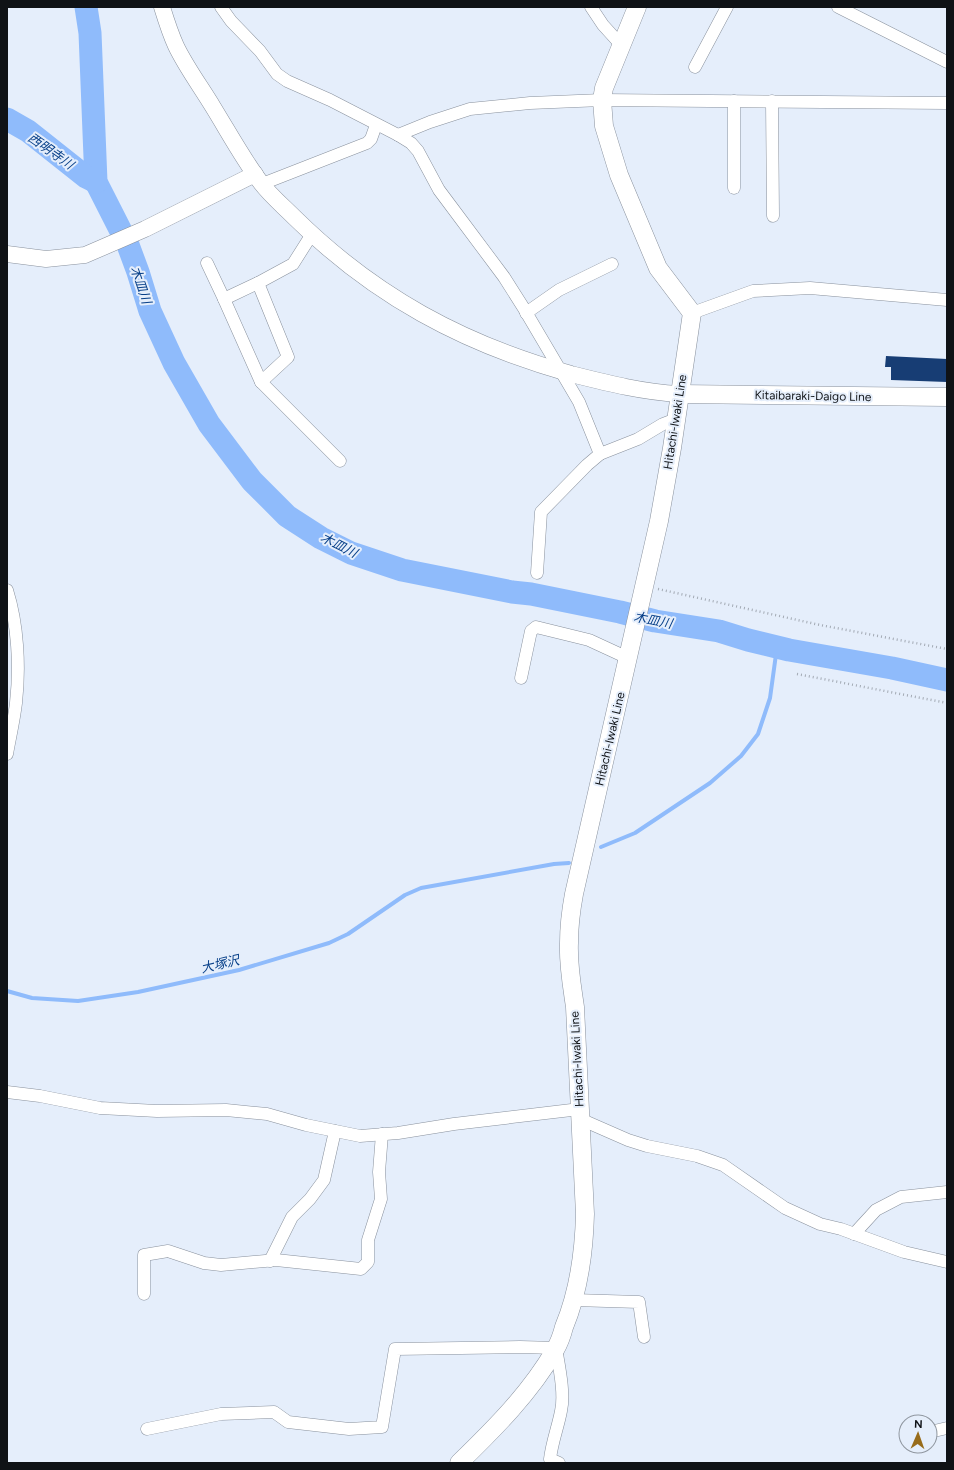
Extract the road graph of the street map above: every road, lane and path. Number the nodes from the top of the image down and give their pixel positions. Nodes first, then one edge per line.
1 (162, 7) edge
2 (221, 7) edge
3 (591, 7) edge
4 (637, 7) edge
5 (727, 7) edge
6 (838, 7) edge
7 (622, 46) junction
8 (947, 62) edge
9 (695, 67) dead end
10 (602, 100) junction
11 (734, 101) junction
12 (772, 101) junction
13 (947, 103) edge
14 (376, 125) junction
15 (398, 135) junction
16 (258, 179) junction
17 (734, 188) dead end
18 (773, 216) dead end
19 (312, 234) junction
20 (7, 254) edge
21 (207, 263) dead end
22 (612, 264) dead end
23 (258, 283) junction
24 (224, 300) junction
25 (947, 300) edge
26 (526, 313) junction
27 (692, 313) junction
28 (560, 370) junction
29 (261, 382) junction
30 (679, 394) junction
31 (947, 397) edge
32 (676, 418) junction
33 (600, 454) junction
34 (340, 461) dead end
35 (537, 573) dead end
36 (7, 590) edge
37 (643, 591) junction
38 (947, 649) edge
39 (630, 650) junction
40 (797, 674) dead end
41 (521, 678) dead end
42 (947, 703) edge
43 (7, 754) edge
44 (7, 1092) edge
45 (580, 1114) junction
46 (336, 1131) junction
47 (382, 1134) junction
48 (947, 1192) edge
49 (854, 1234) junction
50 (270, 1261) junction
51 (947, 1262) edge
52 (144, 1294) dead end
53 (574, 1300) junction
54 (644, 1337) dead end
55 (556, 1348) junction
56 (147, 1429) dead end
57 (459, 1463) edge
58 (559, 1463) edge

1 - 16 main road
2 - 14 street
3 - 7 street
4 - 7 main road
5 - 9 street
6 - 8 street
7 - 10 main road
10 - 11 street
10 - 15 street
10 - 27 main road
11 - 12 street
11 - 17 street
12 - 13 street
12 - 18 street
14 - 15 street
14 - 16 street
15 - 26 street
16 - 19 main road
16 - 20 main road
19 - 23 street
19 - 28 main road
21 - 24 street
22 - 26 street
23 - 24 street
23 - 29 street
24 - 29 street
25 - 27 street
26 - 28 street
27 - 30 main road, Hitachi-Iwaki Line
28 - 30 main road
28 - 33 street
29 - 34 street
30 - 31 main road, Kitaibaraki-Daigo Line
30 - 32 main road, Hitachi-Iwaki Line
32 - 33 street
32 - 37 main road, Hitachi-Iwaki Line
33 - 35 street
36 - 43 street
37 - 38 path
37 - 39 main road, Hitachi-Iwaki Line
39 - 41 street
39 - 45 main road, Hitachi-Iwaki Line
40 - 42 path
44 - 46 street
45 - 47 street
45 - 49 street
45 - 53 main road, Hitachi-Iwaki Line
46 - 47 street
46 - 50 street
47 - 50 street
48 - 49 street
49 - 51 street
50 - 52 street
53 - 54 street
53 - 55 main road, Hitachi-Iwaki Line
55 - 56 street
55 - 57 main road, Hitachi-Iwaki Line
55 - 58 street

